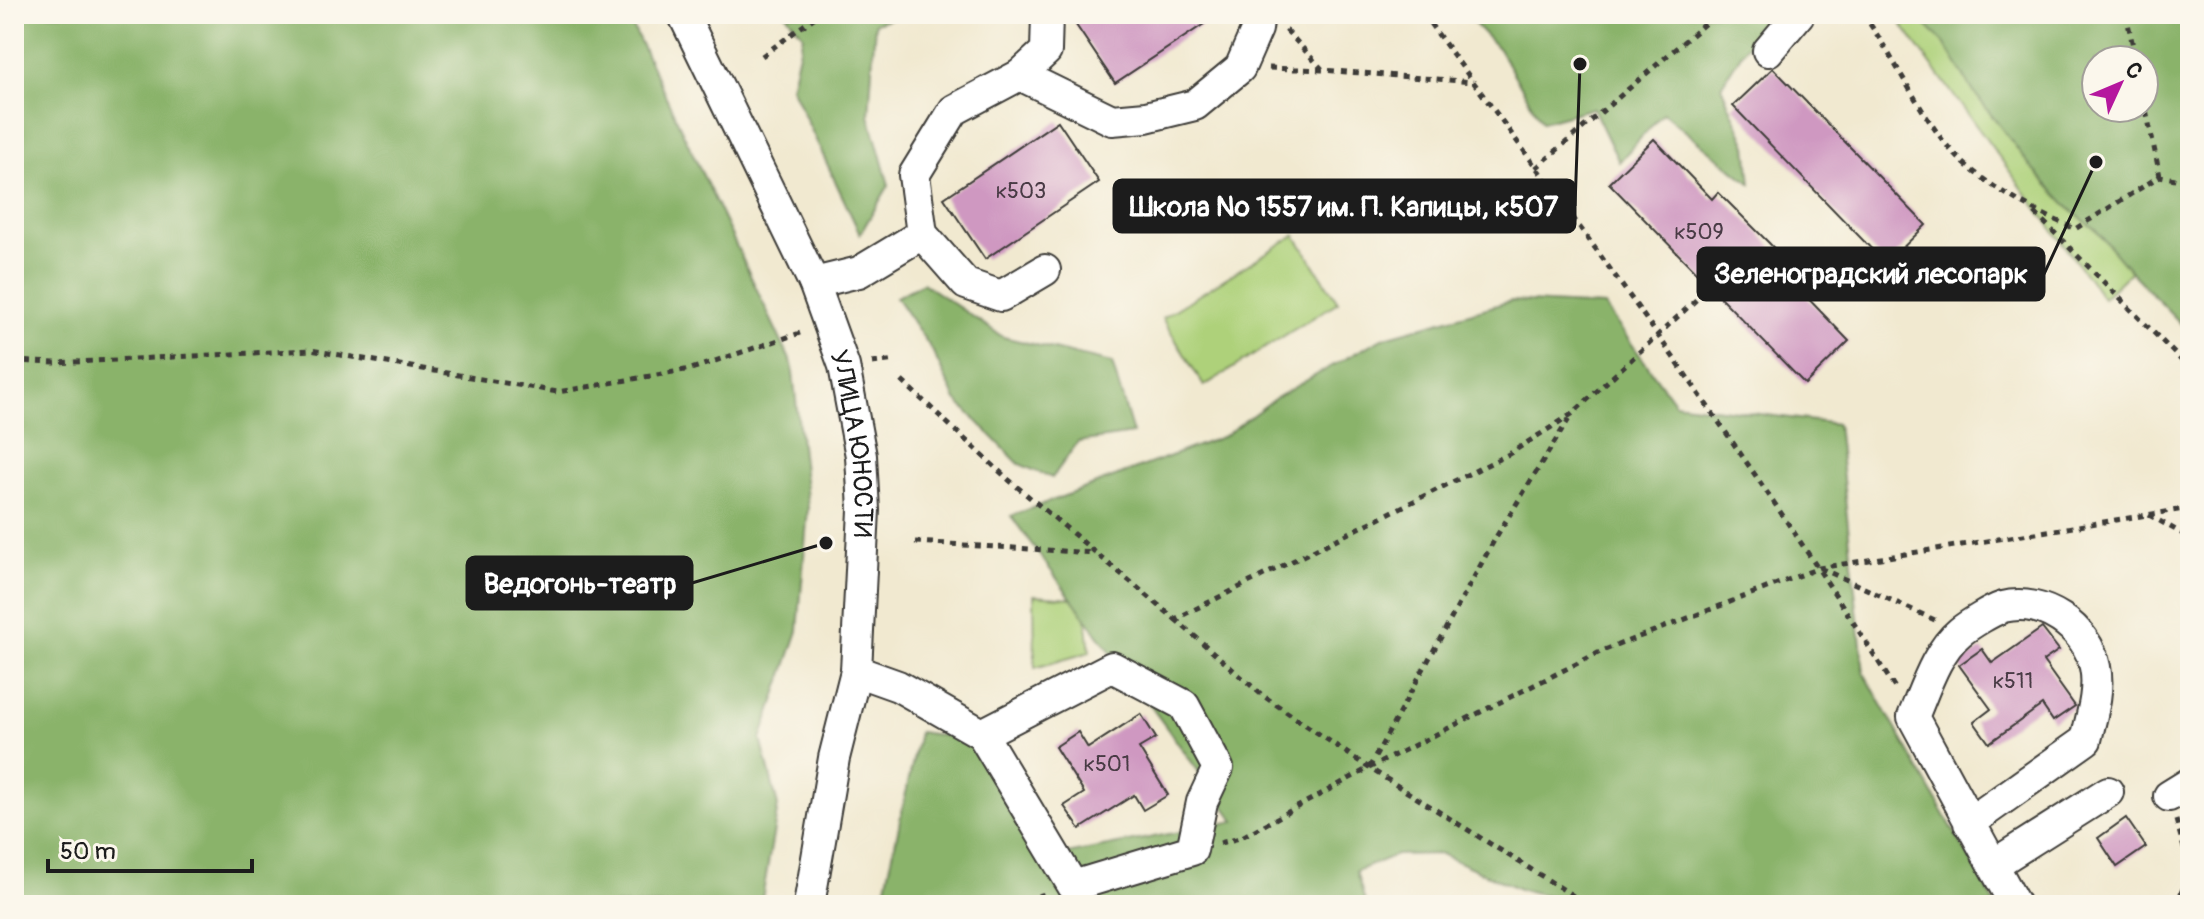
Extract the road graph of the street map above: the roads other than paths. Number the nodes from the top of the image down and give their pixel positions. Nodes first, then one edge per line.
1 (683, 14) edge
2 (1047, 14) edge
3 (1799, 14) edge
4 (1270, 20) edge
5 (1768, 51) dead end
6 (1020, 75) junction
7 (922, 234) junction
8 (1045, 270) dead end
9 (814, 283) junction
10 (856, 671) junction
11 (982, 734) junction
12 (2108, 792) dead end
13 (1974, 834) junction
14 (1993, 865) junction
15 (809, 905) edge
16 (2015, 905) edge

1 - 9 street, УЛИЦА ЮНОСТИ
2 - 6 street
3 - 5 street
4 - 6 street
6 - 7 street
7 - 8 street
7 - 9 street
9 - 10 street, УЛИЦА ЮНОСТИ
10 - 11 street
10 - 15 street, УЛИЦА ЮНОСТИ
11 - 11 street
12 - 14 street
13 - 13 street
13 - 14 street
14 - 16 street

